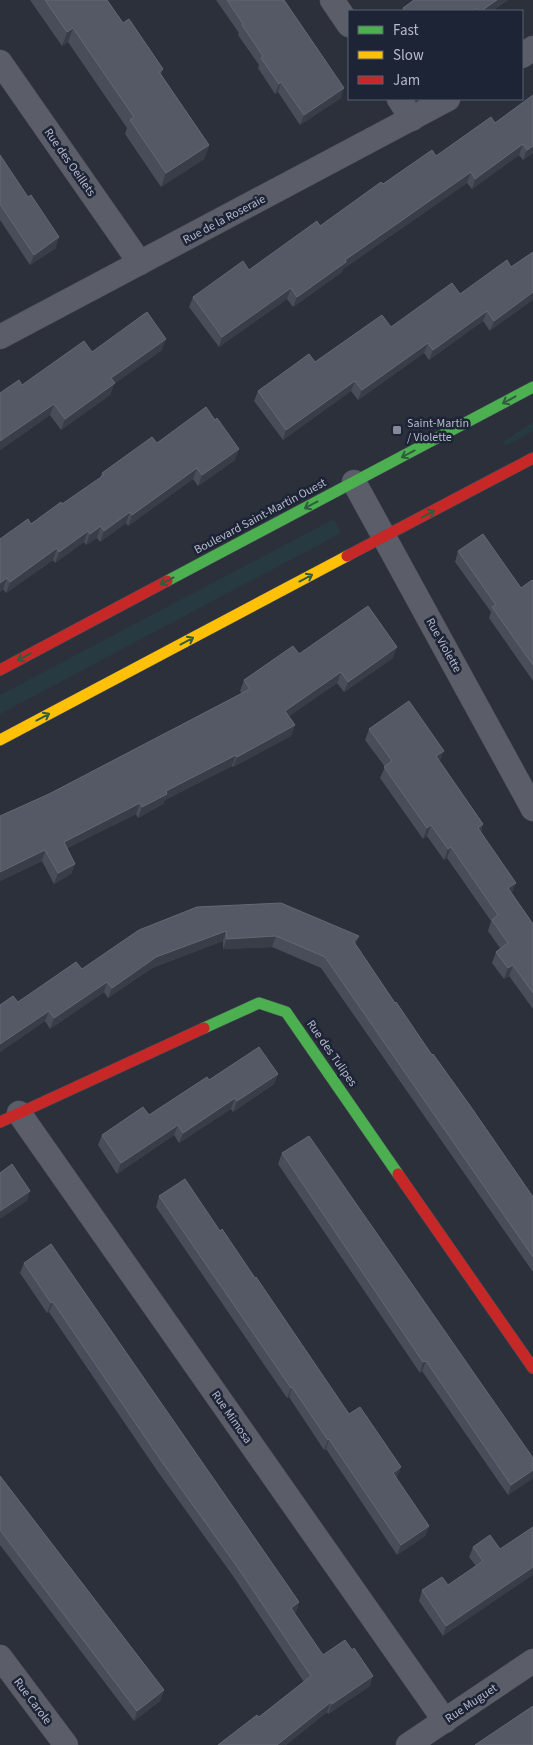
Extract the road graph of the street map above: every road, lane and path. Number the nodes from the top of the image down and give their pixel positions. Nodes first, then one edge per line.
1 (332, 0) edge
2 (348, 24) edge
3 (0, 62) edge
4 (400, 100) edge
5 (446, 100) edge
6 (412, 119) junction
7 (140, 263) junction
8 (0, 337) edge
9 (533, 387) edge
10 (533, 458) edge
11 (354, 482) junction
12 (385, 537) junction
13 (0, 670) edge
14 (0, 740) edge
15 (533, 808) edge
16 (9, 1118) edge
17 (533, 1368) edge
18 (0, 1657) edge
19 (533, 1661) edge
20 (445, 1721) junction
21 (66, 1745) edge
22 (408, 1745) edge

1 - 2 street
3 - 7 street, Rue des Oeillets
4 - 6 street
5 - 6 street, Rue de la Roseraie
6 - 7 street, Rue de la Roseraie
7 - 8 street, Rue de la Roseraie
9 -> 11 street, Boulevard Saint-Martin Ouest
12 -> 10 street
11 - 12 street, Rue Violette
11 -> 13 street, Boulevard Saint-Martin Ouest
14 -> 12 street
12 - 15 street, Rue Violette
16 - 17 street, Rue des Tulipes
16 - 20 street, Rue Mimosa
18 - 21 street, Rue Carole
19 - 20 street, Rue Muguet
20 - 22 street, Rue Muguet

